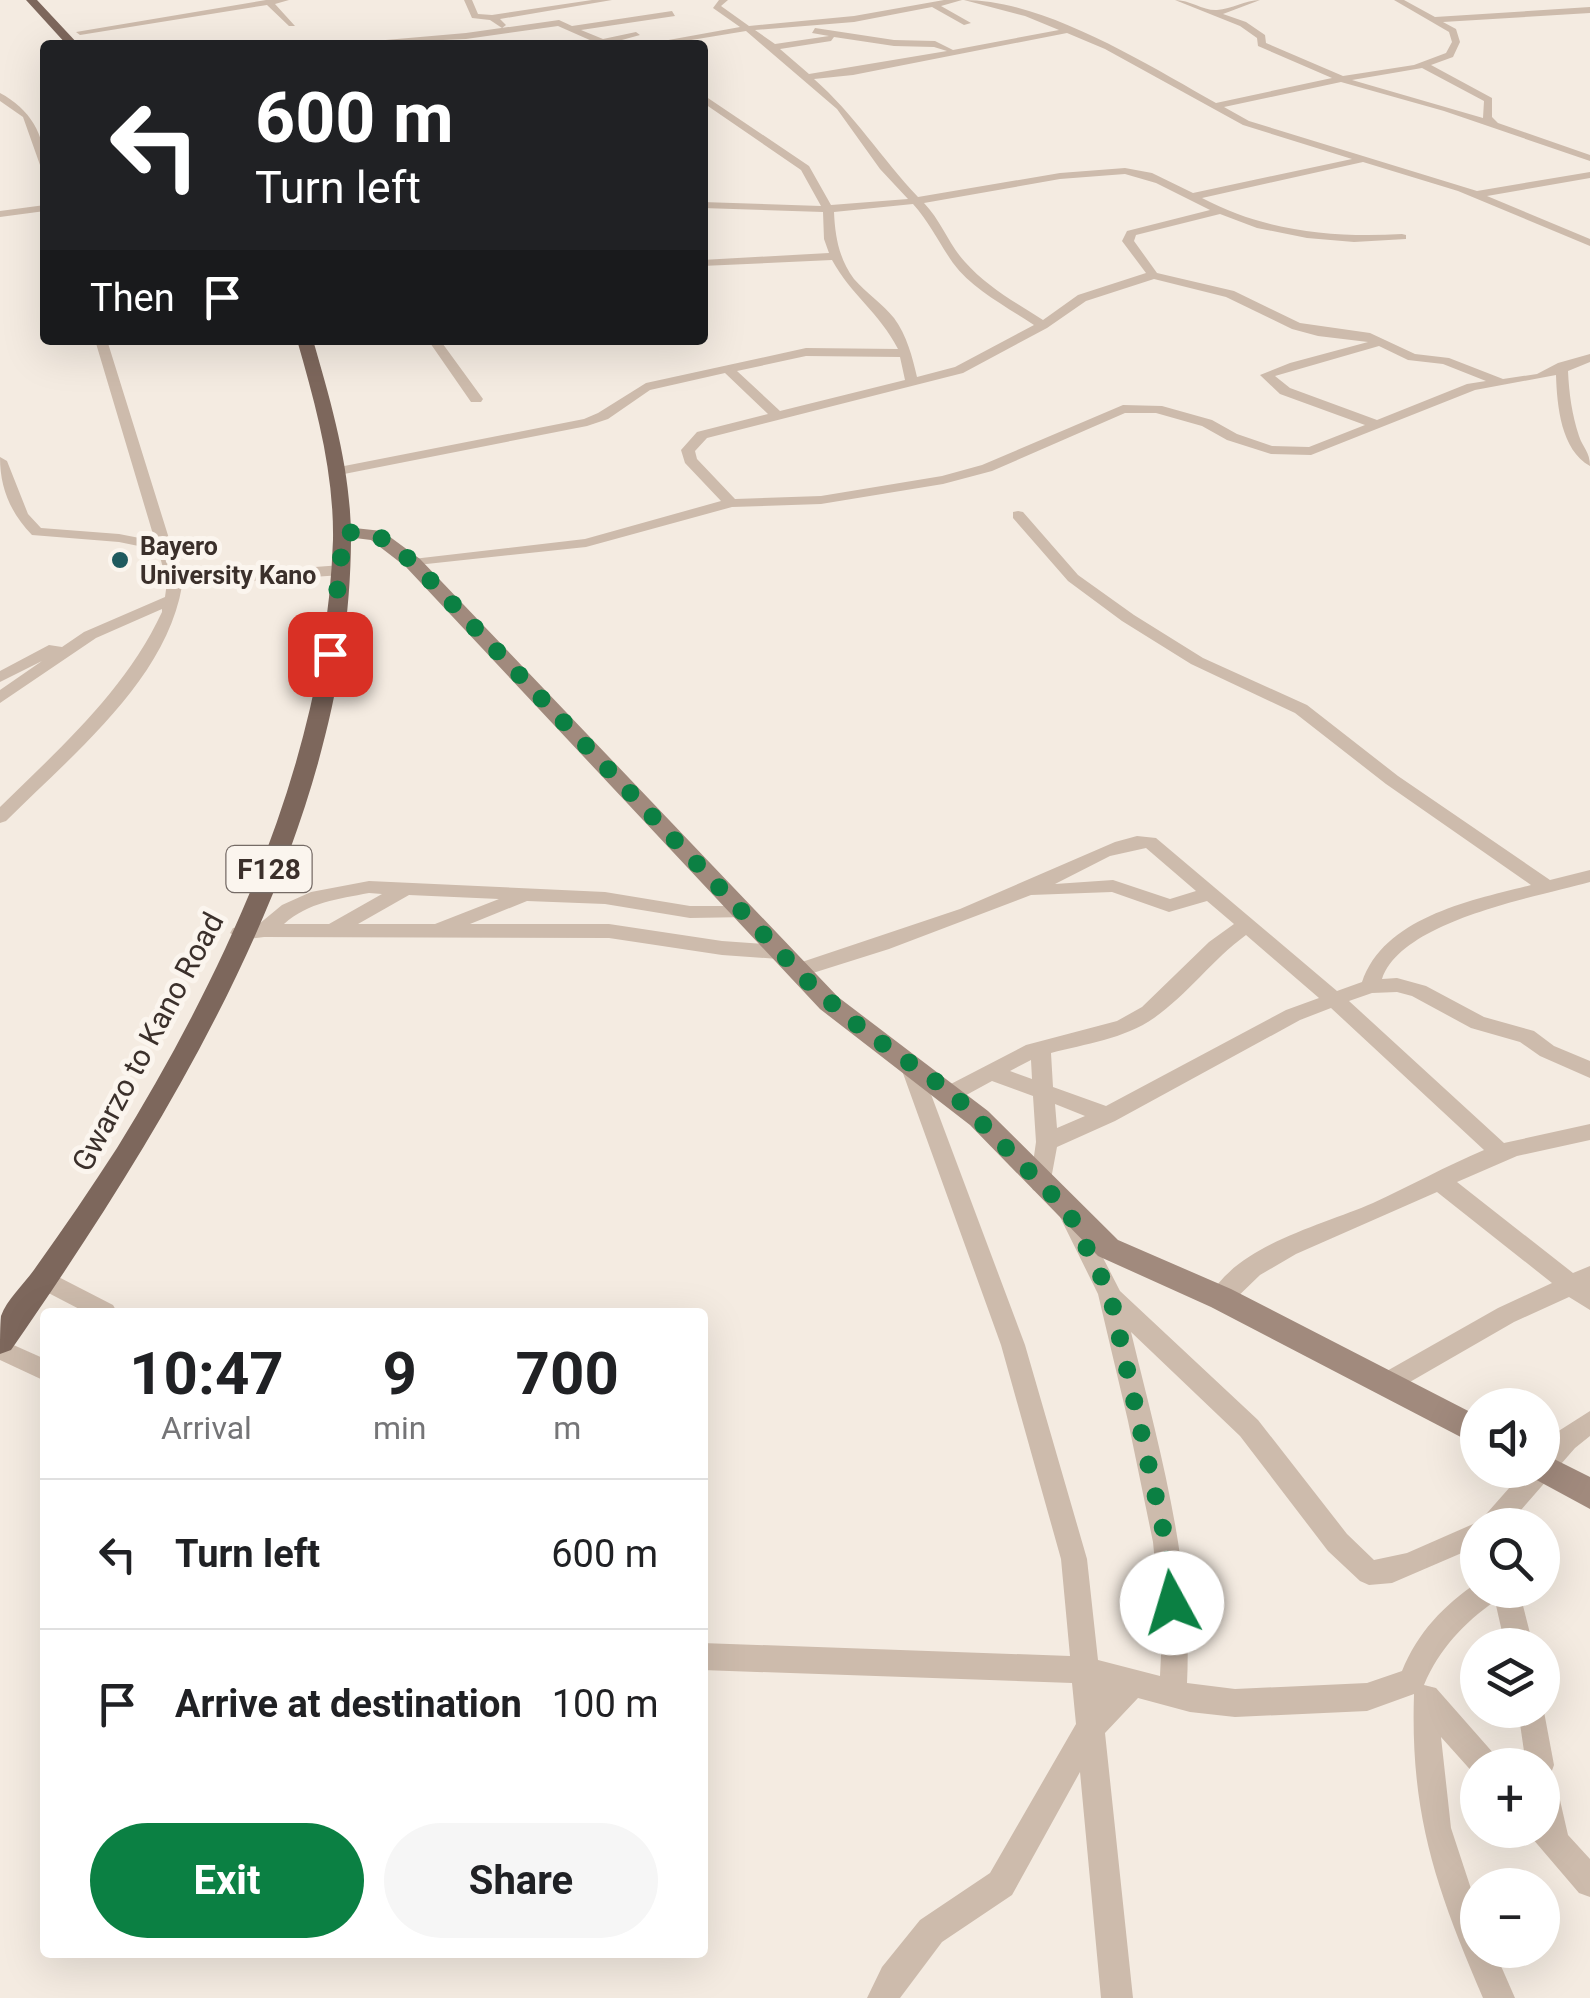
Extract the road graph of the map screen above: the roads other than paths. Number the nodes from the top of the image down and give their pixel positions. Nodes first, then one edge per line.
1 (30, 0) edge
2 (468, 0) edge
3 (608, 0) edge
4 (724, 0) edge
5 (958, 0) edge
6 (968, 0) edge
7 (1179, 0) edge
8 (1256, 0) edge
9 (1398, 0) edge
10 (275, 1) edge
11 (586, 2) edge
12 (934, 5) junction
13 (1590, 10) edge
14 (1215, 13) junction
15 (672, 14) dead end
16 (492, 18) junction
17 (70, 19) dead end
18 (1432, 20) junction
19 (967, 23) dead end
20 (292, 24) dead end
21 (380, 24) dead end
22 (770, 25) junction
23 (746, 28) junction
24 (567, 29) junction
25 (507, 30) junction
26 (1068, 30) junction
27 (80, 32) junction
28 (636, 36) dead end
29 (848, 36) junction
30 (68, 40) edge
31 (88, 40) edge
32 (383, 40) edge
33 (468, 40) edge
34 (596, 40) edge
35 (621, 40) edge
36 (675, 40) edge
37 (876, 41) junction
38 (814, 45) junction
39 (777, 50) junction
40 (955, 52) junction
41 (836, 61) dead end
42 (1424, 65) junction
43 (853, 72) junction
44 (807, 77) junction
45 (1343, 80) junction
46 (0, 96) edge
47 (708, 101) edge
48 (1214, 106) junction
49 (1495, 126) junction
50 (40, 151) edge
51 (1590, 158) edge
52 (1361, 160) junction
53 (1590, 176) edge
54 (1476, 194) junction
55 (1190, 198) junction
56 (912, 200) junction
57 (708, 205) edge
58 (40, 209) edge
59 (828, 209) junction
60 (1221, 211) junction
61 (0, 214) edge
62 (1402, 237) dead end
63 (1590, 243) edge
64 (836, 256) junction
65 (708, 262) edge
66 (1153, 274) junction
67 (1042, 325) junction
68 (1380, 342) junction
69 (103, 345) edge
70 (308, 345) edge
71 (438, 345) edge
72 (906, 353) junction
73 (1590, 358) edge
74 (1562, 366) junction
75 (729, 370) junction
76 (1522, 381) junction
77 (1504, 383) junction
78 (913, 384) junction
79 (1563, 396) junction
80 (476, 398) dead end
81 (778, 417) junction
82 (1377, 425) junction
83 (0, 460) edge
84 (1590, 462) edge
85 (340, 470) junction
86 (731, 502) junction
87 (1018, 515) dead end
88 (344, 532) junction
89 (164, 547) junction
90 (414, 563) junction
91 (342, 570) junction
92 (175, 590) junction
93 (90, 636) junction
94 (0, 677) edge
95 (0, 698) edge
96 (0, 817) edge
97 (1590, 876) edge
98 (411, 886) junction
99 (1548, 888) junction
100 (1016, 894) junction
101 (1209, 894) junction
102 (529, 896) junction
103 (742, 912) junction
104 (1246, 925) junction
105 (264, 930) junction
106 (330, 932) junction
107 (433, 932) junction
108 (240, 934) junction
109 (788, 962) junction
110 (1370, 986) junction
111 (1334, 1000) junction
112 (1040, 1048) junction
113 (910, 1064) junction
114 (1590, 1070) edge
115 (992, 1073) junction
116 (1043, 1092) junction
117 (952, 1093) junction
118 (1107, 1115) junction
119 (1590, 1132) edge
120 (1047, 1142) junction
121 (1501, 1152) junction
122 (1440, 1182) junction
123 (1041, 1184) junction
124 (1068, 1211) junction
125 (43, 1280) junction
126 (1579, 1280) edge
127 (1110, 1294) junction
128 (1221, 1298) junction
129 (1590, 1300) edge
130 (97, 1308) edge
131 (0, 1341) edge
132 (0, 1349) edge
133 (40, 1369) edge
134 (1387, 1383) junction
135 (1460, 1422) edge
136 (1590, 1422) edge
137 (1560, 1447) edge
138 (1560, 1478) edge
139 (1524, 1488) edge
140 (1590, 1494) edge
141 (1506, 1508) edge
142 (1460, 1542) edge
143 (1465, 1608) edge
144 (708, 1656) edge
145 (1083, 1670) junction
146 (1133, 1683) junction
147 (1420, 1691) junction
148 (1172, 1694) junction
149 (1089, 1729) junction
150 (1470, 1748) edge
151 (1560, 1848) edge
152 (1590, 1882) edge
153 (1460, 1903) edge
154 (1486, 1968) edge
155 (883, 1998) edge
156 (1117, 1998) edge
157 (1499, 1998) edge

1 - 30 main road
2 - 16 street
3 - 11 street
4 - 23 street
5 - 12 street
6 - 26 street
7 - 14 street
8 - 14 street
9 - 18 street
10 - 20 street
10 - 27 street
11 - 16 street
12 - 19 street
12 - 22 street
13 - 18 street
14 - 45 street
15 - 24 street
16 - 25 street
17 - 27 main road
18 - 42 street
21 - 32 street
22 - 23 street
22 - 29 street
23 - 36 street
23 - 39 street
24 - 25 street
24 - 34 street
25 - 33 street
26 - 40 street
26 - 48 street
27 - 31 main road
28 - 35 street
29 - 37 street
29 - 38 street
37 - 38 street
37 - 40 street
38 - 39 street
39 - 44 street
40 - 43 street
41 - 43 street
42 - 45 street
42 - 49 street
43 - 44 street
44 - 56 street
45 - 48 street
45 - 49 street
46 - 50 street
47 - 59 street
48 - 52 street
49 - 51 street
52 - 54 street
52 - 55 street
53 - 54 street
54 - 63 street
55 - 56 street
55 - 60 street
56 - 59 street
56 - 67 street
57 - 59 street
58 - 61 street
59 - 64 street
60 - 62 street
60 - 66 street
64 - 65 street
64 - 72 street
66 - 67 street
66 - 68 street
67 - 78 street
68 - 77 street
68 - 82 street
69 - 89 street
70 - 85 main road, Gwarzo to Kano Road / F128
71 - 80 street
72 - 75 street
72 - 78 street
73 - 74 street
74 - 76 street
74 - 79 street
75 - 81 street
75 - 85 street
76 - 77 street
76 - 79 street
77 - 82 street
78 - 81 street
79 - 84 street
81 - 86 street
82 - 86 street
83 - 89 street
85 - 88 main road, Gwarzo to Kano Road / F128
86 - 90 street
87 - 99 street
88 - 90 street
88 - 91 main road, Gwarzo to Kano Road / F128
89 - 92 street
90 - 103 street
91 - 92 street
91 - 108 main road, Gwarzo to Kano Road / F128
92 - 93 street
92 - 96 street
93 - 94 street
93 - 95 street
97 - 99 street
98 - 102 street
98 - 105 street
98 - 106 street
99 - 110 street
100 - 101 street
100 - 101 street
100 - 109 street
101 - 104 street
102 - 103 street
102 - 107 street
103 - 109 street
104 - 111 street
104 - 112 street
105 - 106 street
105 - 108 street
106 - 107 street
107 - 109 street
108 - 125 main road, Gwarzo to Kano Road / F128
109 - 113 street
110 - 111 street
110 - 114 street
111 - 118 street
111 - 121 street
112 - 115 street
112 - 116 street
113 - 117 street
113 - 145 street
115 - 116 street
115 - 117 street
116 - 118 street
116 - 120 street
117 - 123 street
118 - 120 street
119 - 121 street
120 - 123 street
121 - 122 street
122 - 126 street
122 - 128 street
123 - 124 street
124 - 127 street
124 - 128 street
125 - 130 street
125 - 131 main road, Gwarzo to Kano Road / F128
126 - 129 street
126 - 134 street
127 - 142 street
127 - 148 street
128 - 134 street
132 - 133 street
134 - 135 street
136 - 137 street
138 - 140 street
139 - 141 street
143 - 147 street
144 - 145 street
145 - 146 street
145 - 149 street
146 - 148 street
146 - 149 street
147 - 148 street
147 - 150 street
147 - 153 street
149 - 155 street
149 - 156 street
151 - 152 street
154 - 157 street

